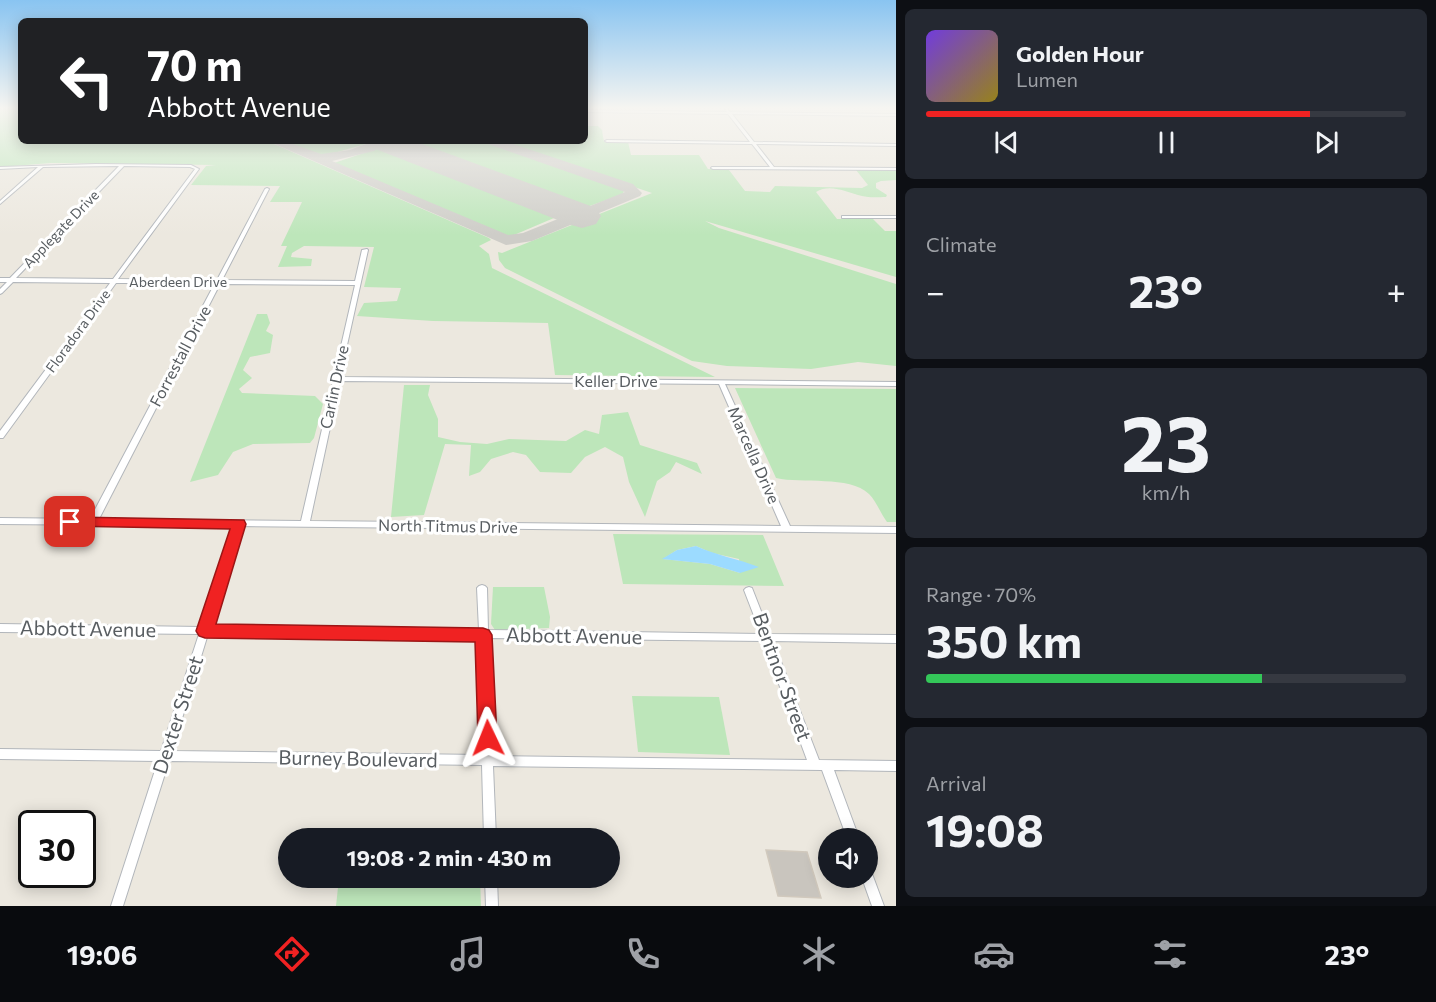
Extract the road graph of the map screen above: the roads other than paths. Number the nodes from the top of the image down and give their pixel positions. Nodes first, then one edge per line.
1 (758, 150) edge
2 (123, 165) junction
3 (42, 166) junction
4 (0, 168) edge
5 (713, 168) dead end
6 (772, 168) junction
7 (896, 169) edge
8 (267, 189) dead end
9 (0, 203) edge
10 (844, 217) dead end
11 (896, 217) edge
12 (365, 250) dead end
13 (0, 280) edge
14 (12, 280) junction
15 (114, 281) junction
16 (218, 282) junction
17 (357, 283) junction
18 (0, 292) edge
19 (336, 379) junction
20 (722, 382) junction
21 (896, 384) edge
22 (0, 436) edge
23 (0, 521) edge
24 (93, 522) junction
25 (239, 524) junction
26 (305, 524) junction
27 (787, 529) junction
28 (896, 530) edge
29 (483, 588) dead end
30 (749, 590) dead end
31 (0, 628) edge
32 (205, 631) junction
33 (483, 635) junction
34 (768, 638) junction
35 (896, 639) edge
36 (0, 754) edge
37 (165, 755) junction
38 (489, 760) junction
39 (820, 765) junction
40 (896, 766) edge
41 (490, 828) edge
42 (848, 828) edge
43 (491, 888) edge
44 (872, 888) edge
45 (117, 906) edge
46 (492, 906) edge
47 (878, 906) edge

1 - 6 street
2 - 3 street
2 - 14 street, Applegate Drive
2 - 15 street, Floradora Drive
3 - 4 street
3 - 9 street
5 - 6 street
6 - 7 street
8 - 16 street, Forrestall Drive
10 - 11 street
12 - 17 street, Carlin Drive
13 - 14 street, Aberdeen Drive
14 - 15 street, Aberdeen Drive
14 - 18 street, Applegate Drive
15 - 16 street, Aberdeen Drive
15 - 22 street, Floradora Drive
16 - 17 street, Aberdeen Drive
16 - 24 street, Forrestall Drive
17 - 19 street, Carlin Drive
19 - 20 street, Keller Drive
19 - 26 street, Carlin Drive
20 - 21 street, Keller Drive
20 - 27 street, Marcella Drive
23 - 24 street, North Titmus Drive
24 - 25 street, North Titmus Drive
25 - 26 street, North Titmus Drive
25 - 32 street, Dexter Street
26 - 27 street, North Titmus Drive
27 - 28 street, North Titmus Drive
29 - 33 street
30 - 34 street, Bentnor Street
31 - 32 street, Abbott Avenue
32 - 33 street, Abbott Avenue
32 - 37 street, Dexter Street
33 - 34 street, Abbott Avenue
33 - 38 street
34 - 35 street, Abbott Avenue
34 - 39 street, Bentnor Street
36 - 37 street, Burney Boulevard
37 - 38 street, Burney Boulevard
37 - 45 street, Dexter Street
38 - 39 street, Burney Boulevard
38 - 41 street
39 - 40 street, Burney Boulevard
39 - 42 street, Bentnor Street
43 - 46 street
44 - 47 street

